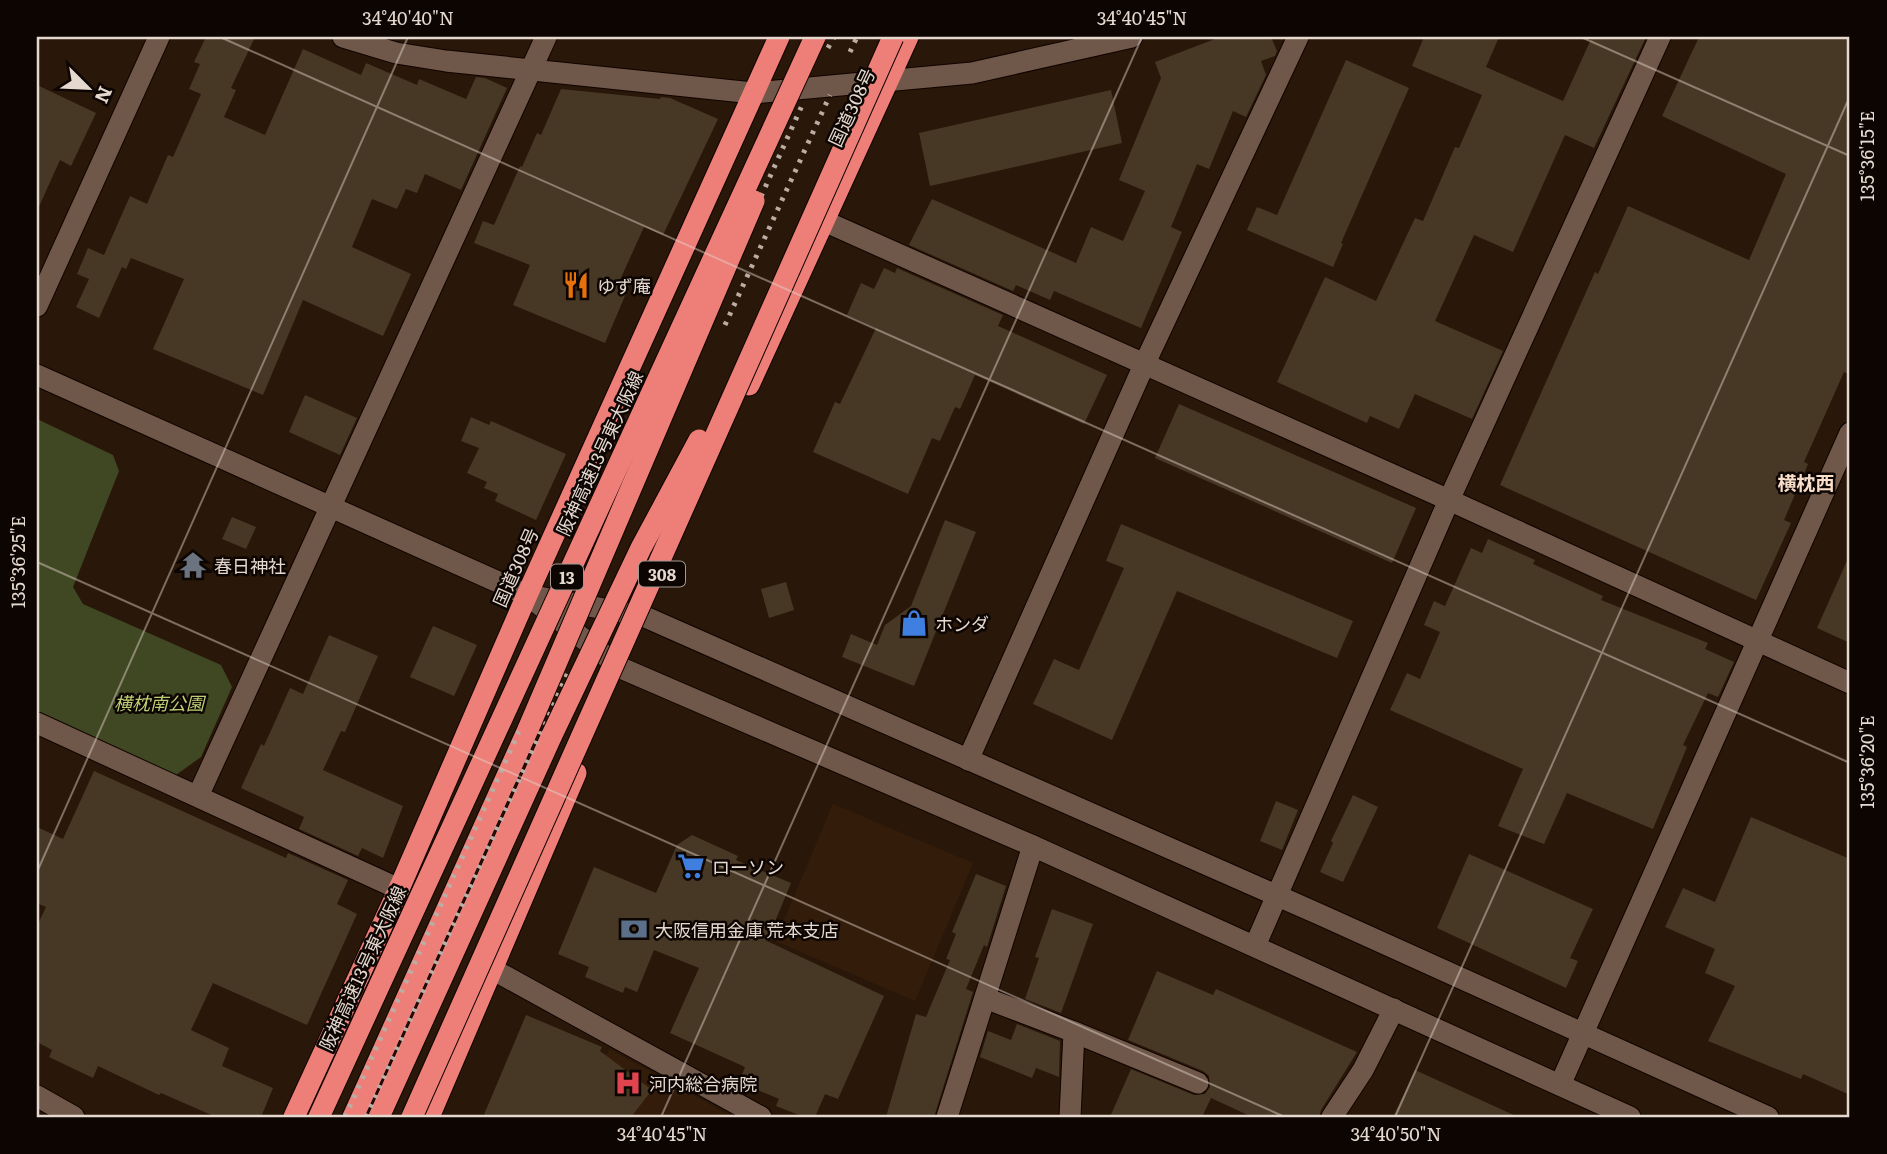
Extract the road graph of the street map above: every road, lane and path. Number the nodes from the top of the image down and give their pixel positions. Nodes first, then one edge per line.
1 (159, 37) edge
2 (343, 37) edge
3 (546, 37) edge
4 (779, 37) edge
5 (816, 37) edge
6 (893, 37) edge
7 (908, 37) edge
8 (1132, 37) edge
9 (1298, 37) edge
10 (1660, 37) edge
11 (397, 45) edge
12 (531, 70) junction
13 (888, 81) junction
14 (754, 93) junction
15 (824, 221) junction
16 (782, 284) junction
17 (37, 306) edge
18 (1144, 365) junction
19 (37, 375) edge
20 (1850, 433) edge
21 (1448, 500) junction
22 (330, 506) junction
23 (527, 595) junction
24 (643, 616) junction
25 (1757, 641) junction
26 (621, 668) junction
27 (1850, 683) edge
28 (37, 723) edge
29 (968, 760) junction
30 (198, 796) junction
31 (1033, 846) junction
32 (399, 889) junction
33 (1276, 895) junction
34 (1255, 946) junction
35 (492, 969) junction
36 (985, 998) junction
37 (1394, 1009) junction
38 (1074, 1032) junction
39 (1583, 1032) junction
40 (1198, 1083) dead end
41 (1560, 1085) junction
42 (37, 1096) edge
43 (74, 1117) edge
44 (294, 1117) edge
45 (319, 1117) edge
46 (353, 1117) edge
47 (379, 1117) edge
48 (412, 1117) edge
49 (429, 1117) edge
50 (761, 1117) edge
51 (947, 1117) edge
52 (1070, 1117) edge
53 (1332, 1117) edge
54 (1630, 1117) edge
55 (1768, 1117) edge

1 - 17 street
2 - 11 street
3 - 12 street
4 - 14 highway, 国道308号
5 - 45 highway, 阪神高速13号東大阪線 / 13, bridge
5 - 46 highway, bridge
6 - 16 highway, bridge
7 - 13 highway, 国道308号 / 308
8 - 13 street
9 - 18 street
10 - 21 street
11 - 12 street
12 - 14 street
12 - 22 street
13 - 14 street
13 - 15 highway, 国道308号 / 308
14 - 23 highway, 国道308号
15 - 18 street
15 - 24 highway, 国道308号 / 308
16 - 47 highway, bridge
16 - 48 highway, bridge
18 - 21 street
18 - 29 street
19 - 22 street
20 - 25 street
21 - 25 street
21 - 33 street
22 - 23 street
22 - 30 street
23 - 24 street
23 - 26 street
23 - 32 highway, 国道308号
24 - 26 highway, 国道308号 / 308
24 - 29 street
25 - 27 street
25 - 39 street
26 - 31 street
26 - 35 highway, 国道308号 / 308
28 - 30 street
29 - 33 street
30 - 32 street
31 - 34 street
31 - 36 street
32 - 44 highway, 国道308号
33 - 34 street
33 - 39 street
34 - 37 street
35 - 49 highway, 国道308号 / 308
35 - 50 street
36 - 38 street
36 - 51 street
37 - 41 street
37 - 53 street
38 - 40 street
38 - 52 street
39 - 41 street
39 - 55 street
41 - 54 street
42 - 43 street

